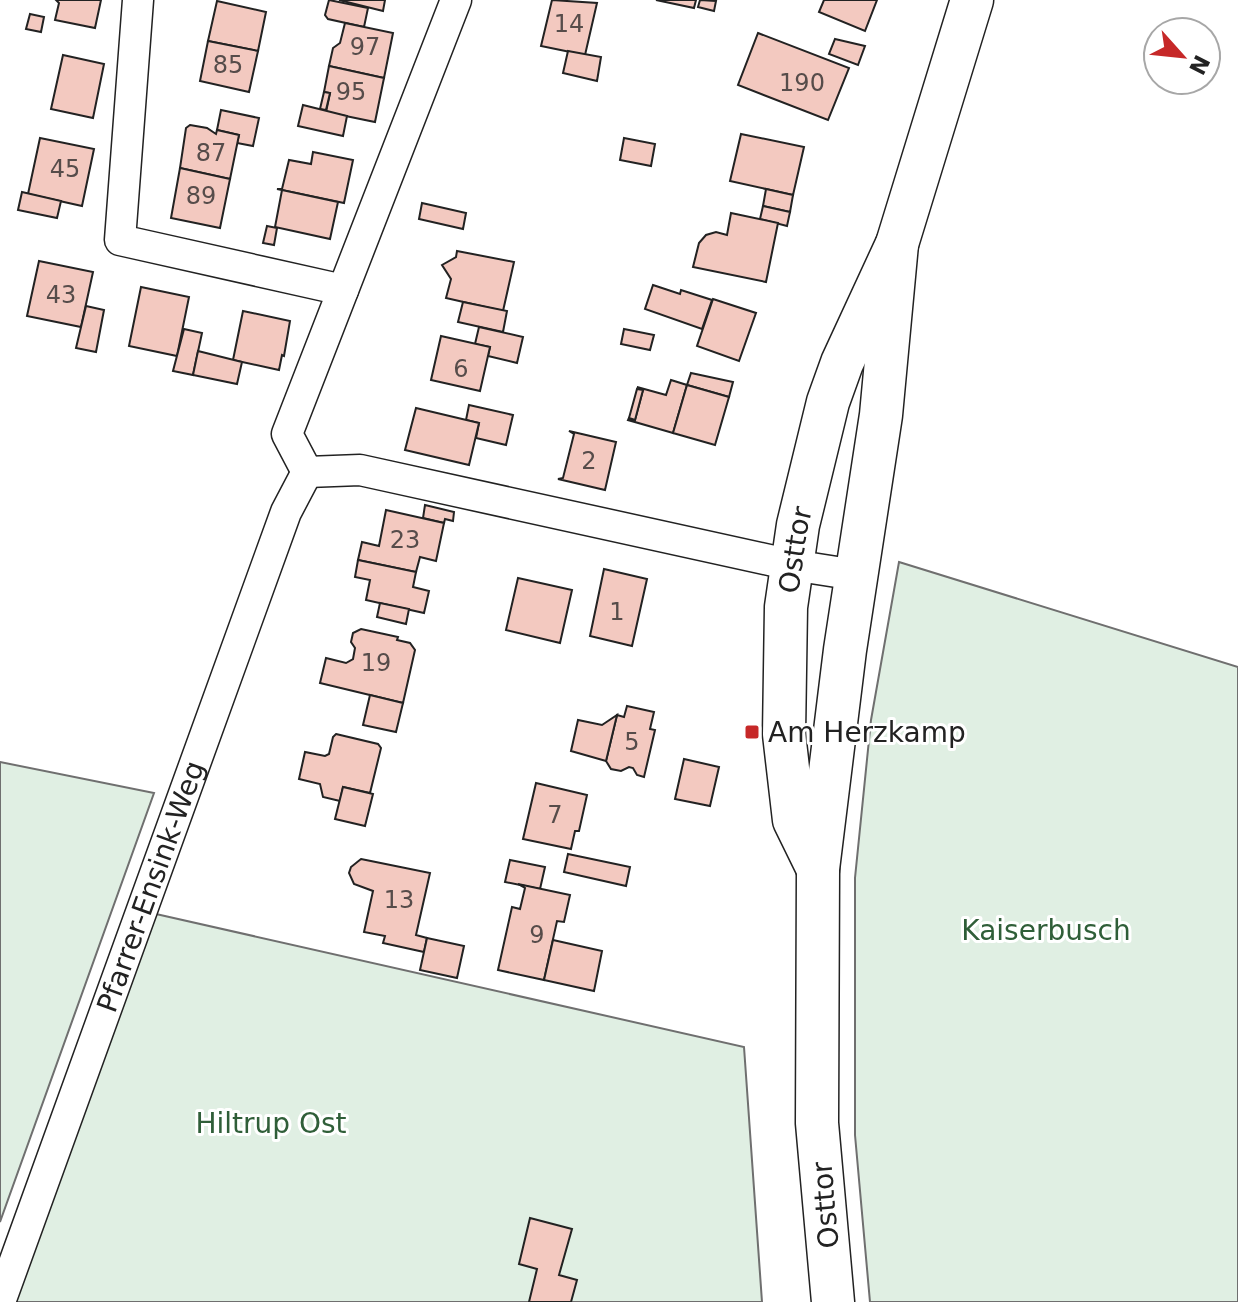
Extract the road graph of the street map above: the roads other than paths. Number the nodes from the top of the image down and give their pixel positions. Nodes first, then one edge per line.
1 (138, 0) edge
2 (456, 0) edge
3 (972, 0) edge
4 (897, 244) junction
5 (343, 290) junction
6 (307, 472) junction
7 (792, 565) junction
8 (856, 575) junction
9 (818, 869) junction
10 (0, 1302) edge
11 (833, 1302) edge

1 - 5 street
2 - 5 street
3 - 4 main road, Osttor
4 - 7 main road, Osttor
4 - 8 main road, Osttor
5 - 6 street
6 - 7 street
6 - 10 street, Pfarrer-Ensink-Weg
7 - 8 street
7 - 9 main road, Osttor
8 - 9 main road, Osttor
9 - 11 main road, Osttor

